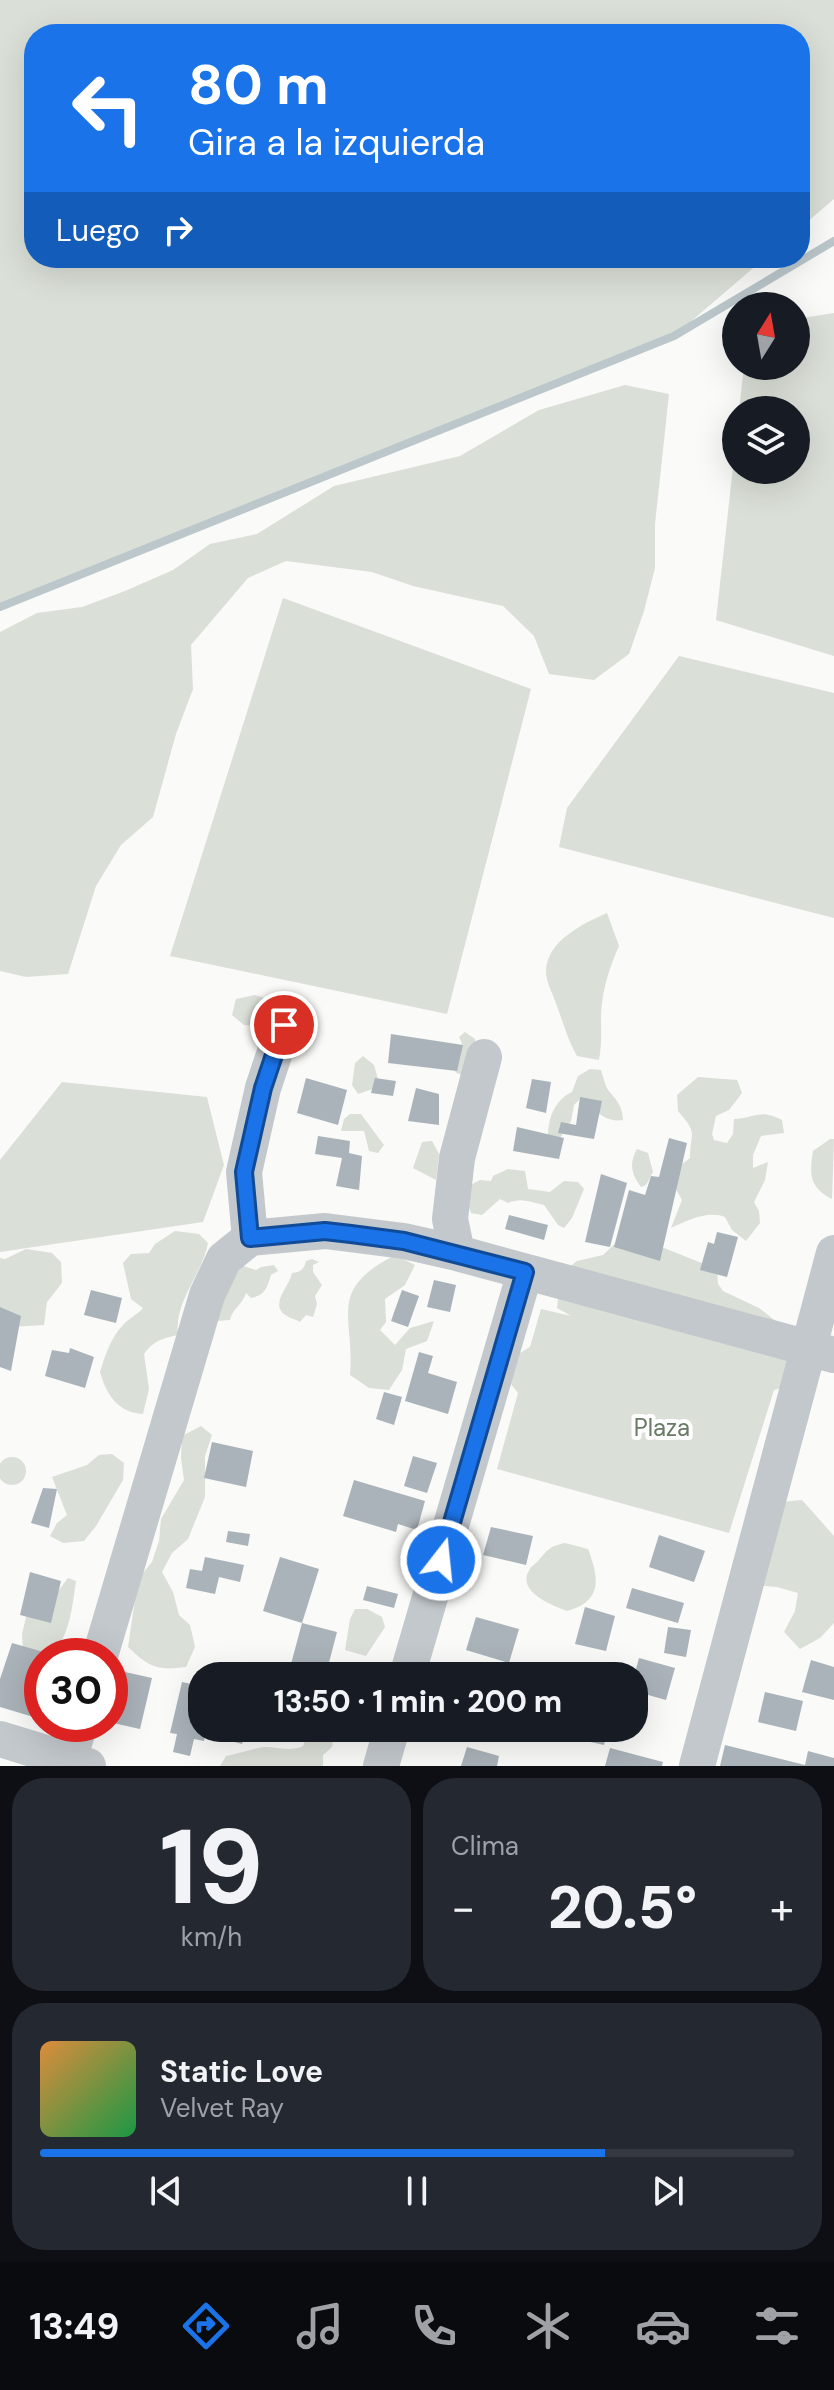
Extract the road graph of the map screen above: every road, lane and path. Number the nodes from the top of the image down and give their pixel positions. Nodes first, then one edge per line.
1 (284, 1025) dead end
2 (484, 1057) dead end
3 (250, 1238) junction
4 (457, 1253) junction
5 (834, 1253) edge
6 (525, 1272) junction
7 (822, 1352) edge
8 (105, 1638) edge
9 (411, 1662) edge
10 (0, 1739) edge
11 (78, 1742) edge
12 (388, 1742) edge
13 (75, 1764) edge
14 (381, 1766) edge
15 (697, 1766) edge

1 - 3 street
2 - 4 street
3 - 4 street
3 - 8 street
4 - 6 street
5 - 7 street
6 - 7 street
6 - 9 street
7 - 15 street
10 - 13 street
11 - 13 street
12 - 14 street

